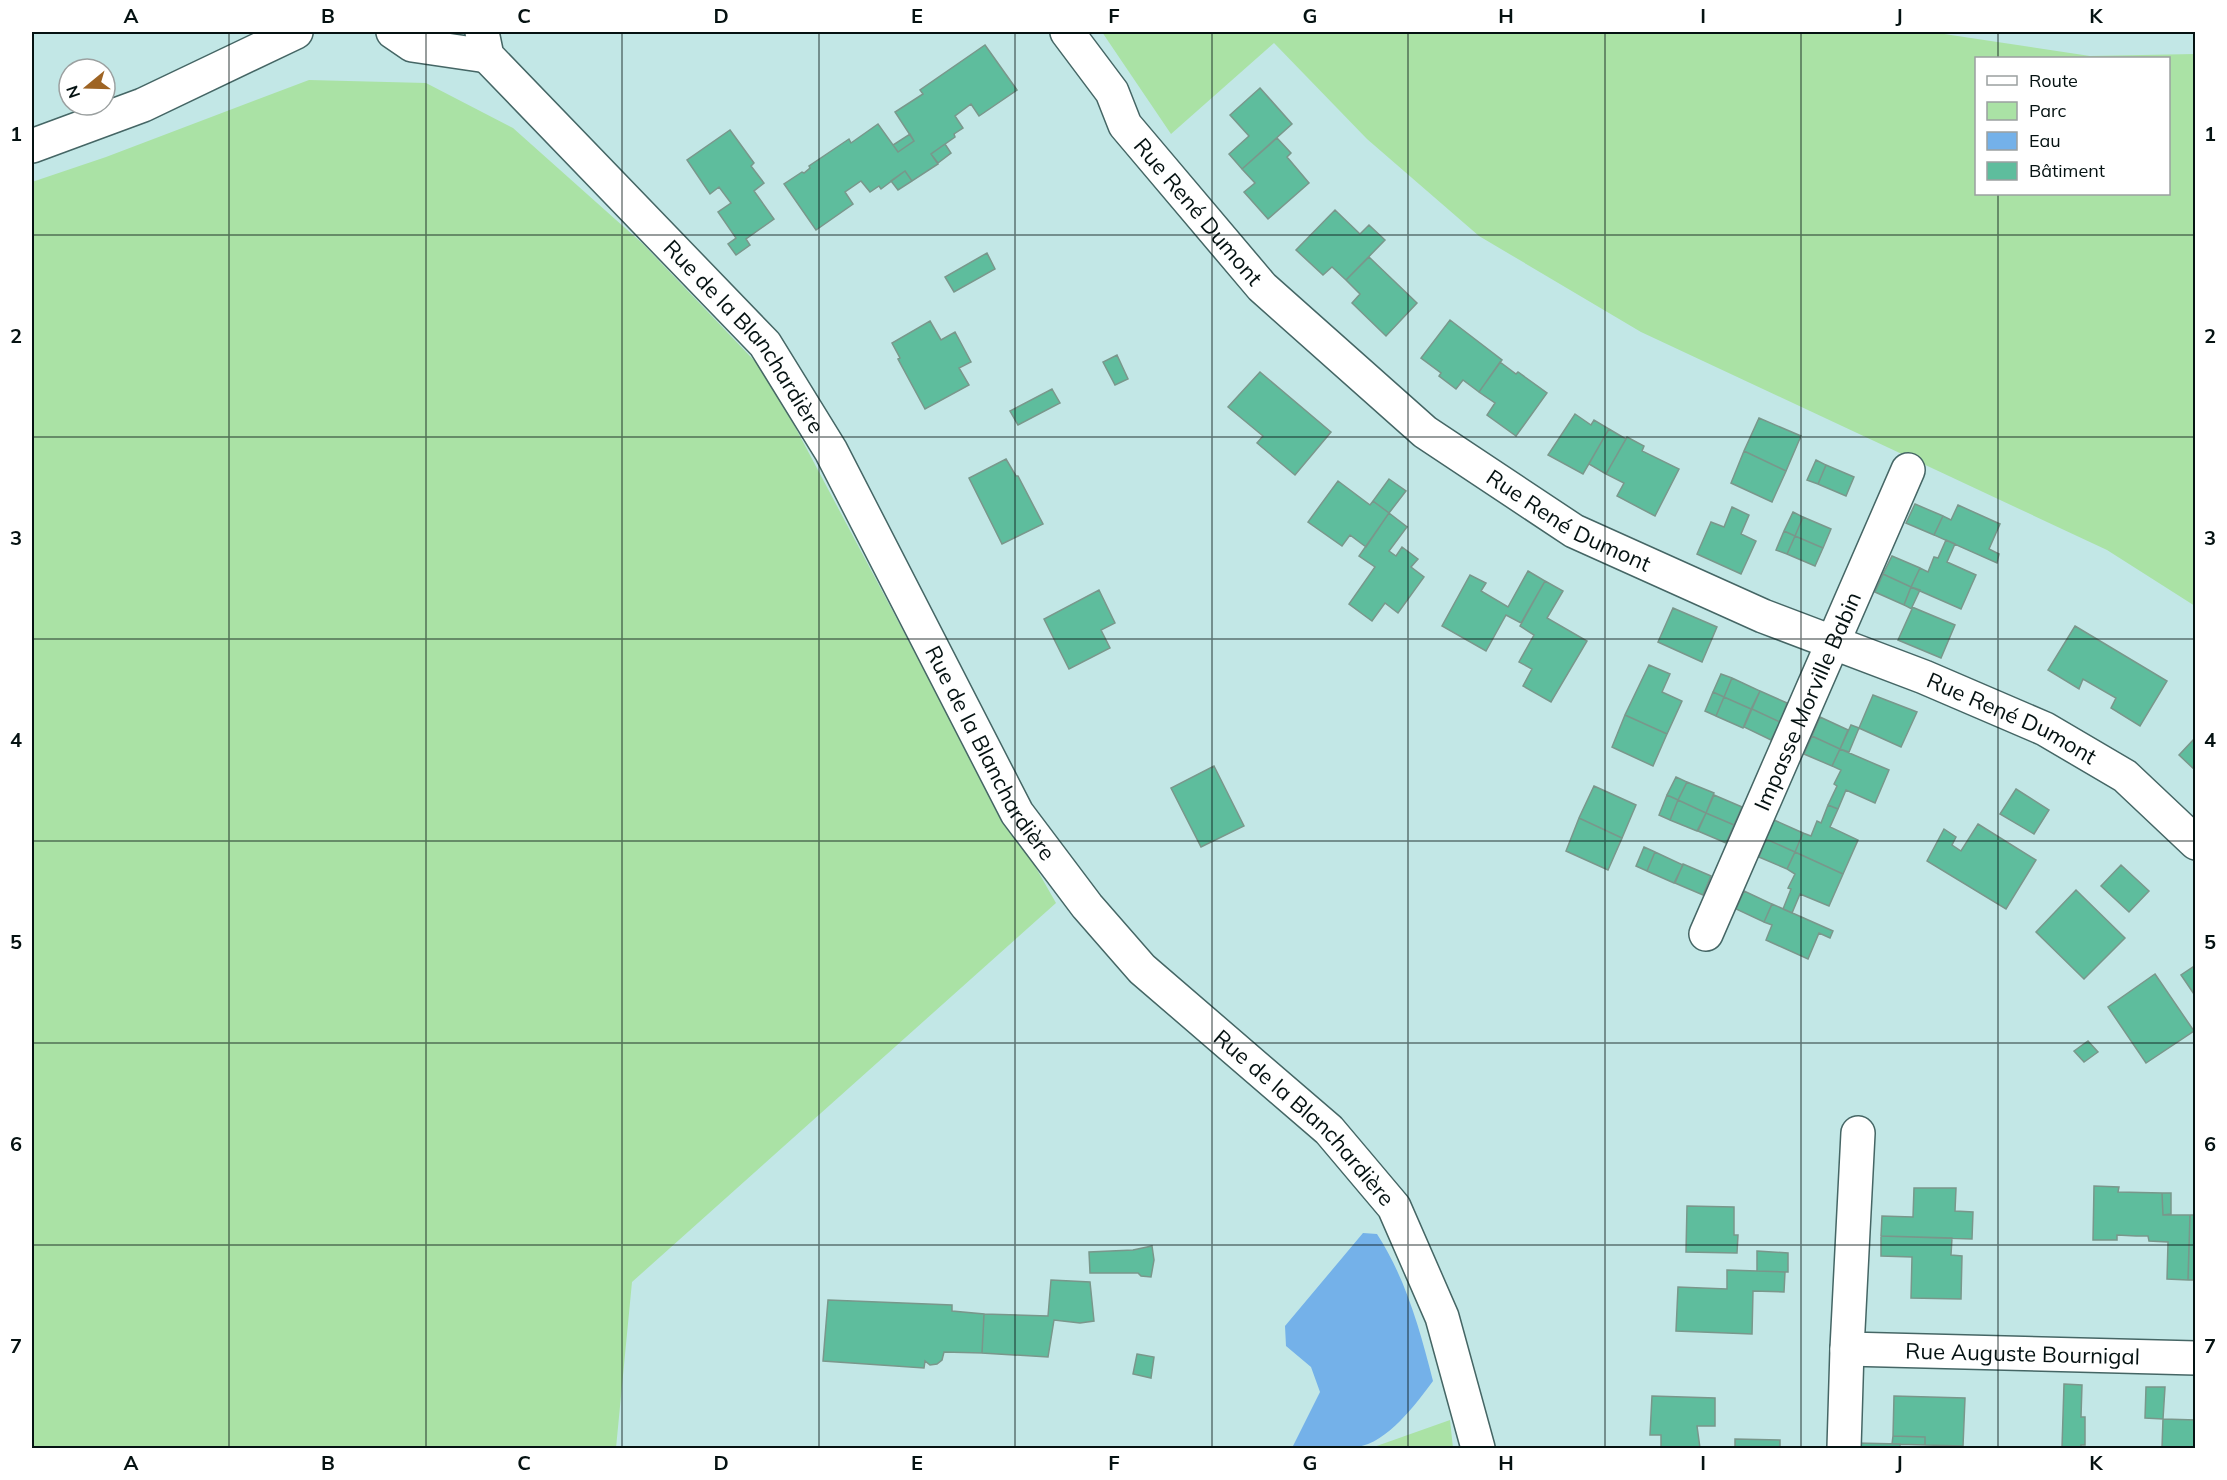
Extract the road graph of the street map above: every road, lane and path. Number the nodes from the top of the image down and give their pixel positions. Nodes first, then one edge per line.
1 (393, 32) edge
2 (1067, 32) edge
3 (291, 33) edge
4 (485, 44) edge
5 (32, 146) edge
6 (1908, 470) dead end
7 (1833, 641) junction
8 (2196, 843) edge
9 (1706, 934) dead end
10 (1857, 1133) dead end
11 (1847, 1349) junction
12 (2196, 1358) edge
13 (1478, 1449) edge
14 (1844, 1449) edge

1 - 4 street, Rue de la Blanchardière
2 - 7 street, Rue René Dumont
3 - 5 street
4 - 13 street, Rue de la Blanchardière
6 - 7 street, Impasse Morville Babin
7 - 8 street, Rue René Dumont
7 - 9 street, Impasse Morville Babin
10 - 11 street
11 - 12 street, Rue Auguste Bournigal
11 - 14 street

